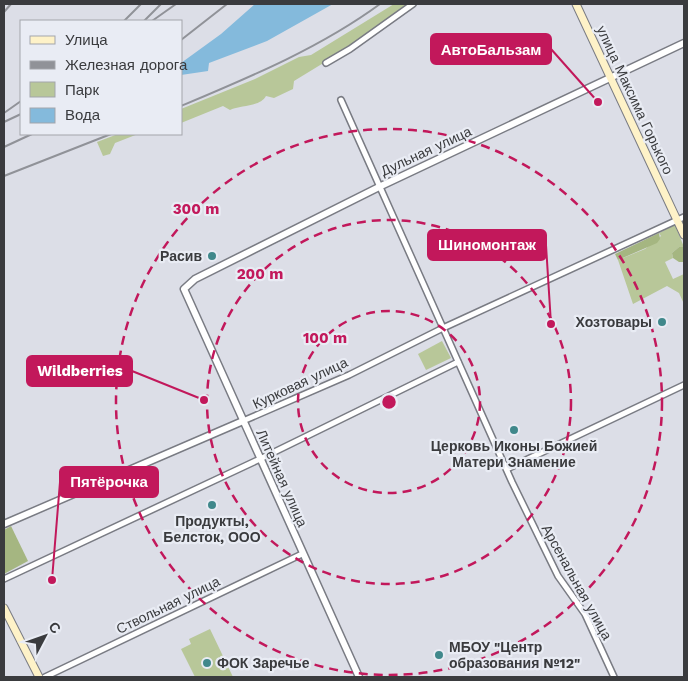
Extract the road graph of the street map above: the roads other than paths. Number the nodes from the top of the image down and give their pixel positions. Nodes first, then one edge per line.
1 (413, 4) edge
2 (576, 4) edge
3 (684, 43) edge
4 (326, 63) dead end
5 (611, 77) junction
6 (341, 100) dead end
7 (381, 186) junction
8 (681, 218) edge
9 (684, 235) edge
10 (184, 290) joint
11 (443, 328) junction
12 (458, 362) junction
13 (684, 385) edge
14 (243, 421) junction
15 (260, 459) junction
16 (507, 470) junction
17 (4, 524) edge
18 (302, 554) junction
19 (4, 579) edge
20 (4, 608) edge
21 (39, 677) edge
22 (45, 677) edge
23 (358, 677) edge
24 (614, 677) edge

1 - 4 street
2 - 5 main road, улица Максима Горького
3 - 5 street, Дульная улица
5 - 7 street, Дульная улица
5 - 8 main road, улица Максима Горького
6 - 7 street, Арсенальная улица
7 - 10 street, Дульная улица
7 - 11 street, Арсенальная улица
8 - 9 main road, улица Максима Горького
8 - 11 street, Курковая улица
10 - 14 street, Литейная улица
11 - 12 street, Арсенальная улица
11 - 14 street, Курковая улица
12 - 15 street
12 - 16 street, Арсенальная улица
13 - 16 street
14 - 15 street, Литейная улица
14 - 17 street, Курковая улица
15 - 18 street, Литейная улица
15 - 19 street
16 - 24 street, Арсенальная улица
18 - 22 street, Ствольная улица
18 - 23 street, Литейная улица
20 - 21 main road

